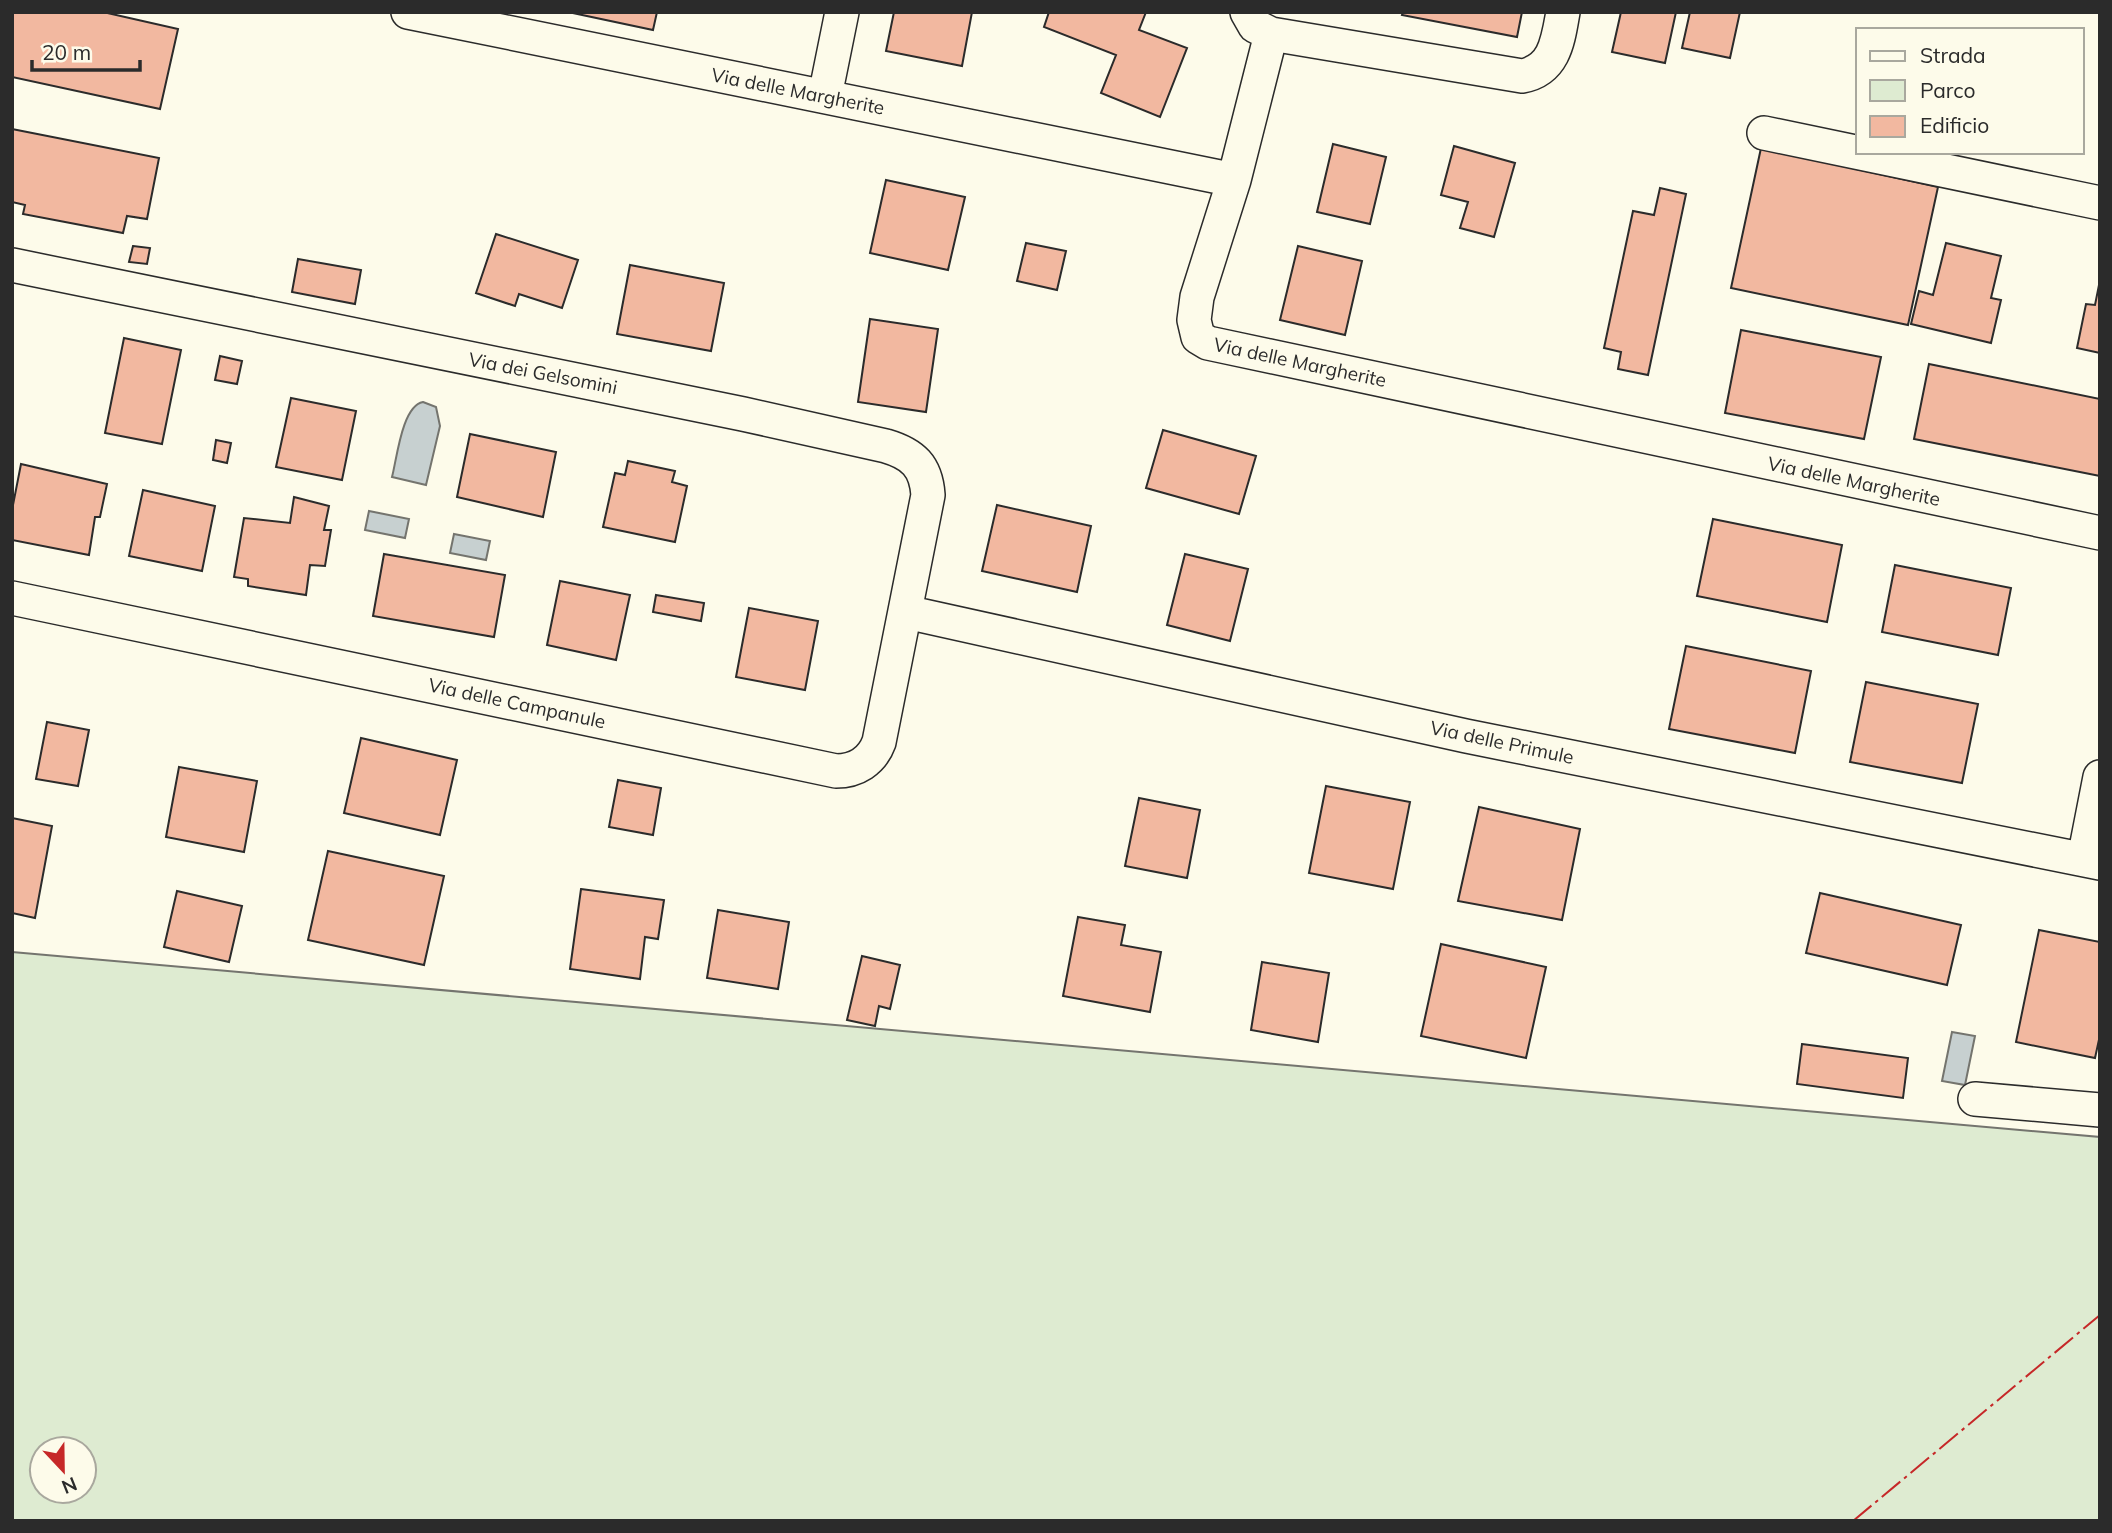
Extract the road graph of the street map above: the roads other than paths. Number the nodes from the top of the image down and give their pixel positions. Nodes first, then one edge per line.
1 (408, 12) edge
2 (842, 12) edge
3 (1247, 12) edge
4 (1563, 12) edge
5 (1271, 34) junction
6 (825, 96) junction
7 (1764, 133) dead end
8 (1856, 152) edge
9 (1865, 154) edge
10 (1234, 180) junction
11 (2100, 203) edge
12 (12, 265) edge
13 (2100, 533) edge
14 (12, 598) edge
15 (906, 612) junction
16 (2100, 777) edge
17 (2092, 861) edge
18 (1975, 1099) dead end
19 (2100, 1110) edge

1 - 6 street, Via delle Margherite
2 - 6 street
3 - 5 street
4 - 5 street
5 - 10 street
6 - 10 street, Via delle Margherite
7 - 8 street
9 - 11 street
10 - 13 street, Via delle Margherite
12 - 15 street, Via dei Gelsomini
14 - 15 street, Via delle Campanule
15 - 17 street, Via delle Primule
16 - 17 street
18 - 19 street

